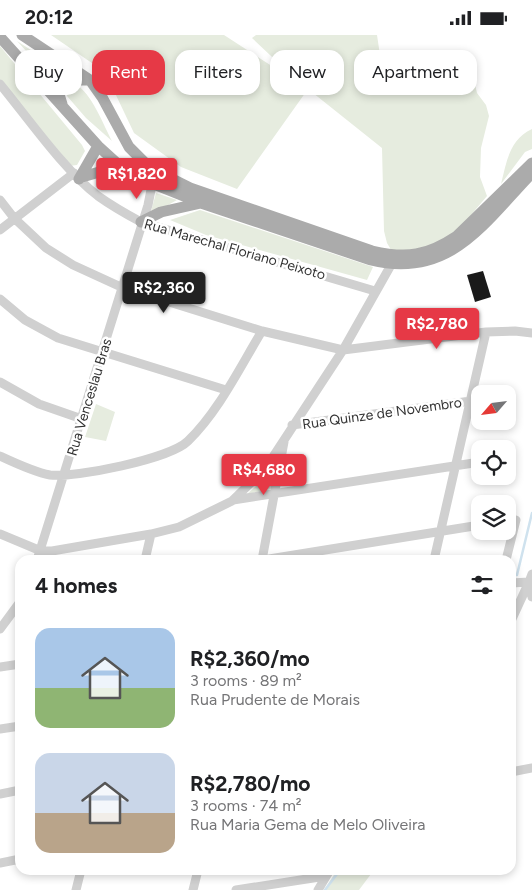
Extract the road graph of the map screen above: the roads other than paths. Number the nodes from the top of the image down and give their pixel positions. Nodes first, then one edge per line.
1 (22, 35) edge
2 (0, 37) edge
3 (90, 80) junction
4 (0, 84) edge
5 (63, 107) junction
6 (98, 146) junction
7 (532, 163) edge
8 (120, 166) junction
9 (532, 173) edge
10 (78, 176) junction
11 (152, 185) junction
12 (0, 200) edge
13 (201, 203) junction
14 (14, 218) junction
15 (141, 222) junction
16 (0, 230) edge
17 (391, 265) junction
18 (121, 287) junction
19 (375, 291) junction
20 (0, 299) edge
21 (262, 331) junction
22 (486, 332) junction
23 (532, 333) edge
24 (343, 349) junction
25 (102, 353) junction
26 (0, 382) edge
27 (474, 385) edge
28 (226, 390) junction
29 (471, 401) joint
30 (82, 419) junction
31 (292, 425) junction
32 (285, 437) junction
33 (0, 456) edge
34 (471, 464) edge
35 (457, 466) junction
36 (65, 476) junction
37 (276, 493) junction
38 (232, 501) junction
39 (471, 526) edge
40 (441, 531) junction
41 (0, 534) edge
42 (151, 534) junction
43 (509, 540) edge
44 (41, 551) junction
45 (39, 555) edge
46 (147, 555) edge
47 (263, 555) edge
48 (293, 555) edge
49 (435, 555) edge
50 (507, 555) edge
51 (530, 578) edge
52 (516, 582) edge
53 (532, 597) edge
54 (15, 609) edge
55 (516, 610) edge
56 (0, 629) edge
57 (15, 665) edge
58 (0, 667) edge
59 (15, 727) edge
60 (0, 729) edge
61 (532, 768) edge
62 (516, 771) edge
63 (15, 791) edge
64 (0, 794) edge
65 (15, 860) edge
66 (0, 863) edge
67 (80, 875) edge
68 (197, 875) edge
69 (317, 875) edge
70 (327, 875) edge
71 (76, 890) edge
72 (193, 890) edge
73 (236, 890) edge
74 (318, 890) edge

1 - 3 main road
2 - 5 main road
3 - 5 main road
3 - 7 main road
4 - 10 street, Rua Marechal Floriano Peixoto
5 - 6 main road
6 - 8 main road
6 - 10 main road
8 - 10 main road
8 - 11 main road
9 - 17 main road
10 - 14 street
10 - 15 street, Rua Marechal Floriano Peixoto
11 - 13 main road
11 - 15 street, Rua Venceslau Bras
12 - 14 street
13 - 15 main road
13 - 17 main road
14 - 16 street
14 - 18 street
15 - 18 street, Rua Venceslau Bras
15 - 19 street, Rua Marechal Floriano Peixoto
17 - 19 street
18 - 21 street
18 - 25 street, Rua Venceslau Bras
19 - 24 street
20 - 25 street
21 - 24 street
21 - 28 street
22 - 23 street
22 - 24 street
22 - 27 street
24 - 31 street
25 - 28 street
25 - 30 street, Rua Venceslau Bras
26 - 30 street
28 - 36 street
29 - 31 street, Rua Quinze de Novembro
29 - 35 street
30 - 36 street, Rua Venceslau Bras
31 - 32 street
32 - 37 street
32 - 38 street
33 - 36 street
34 - 35 street
35 - 37 street
35 - 40 street
36 - 44 street, Rua Venceslau Bras
37 - 38 street
37 - 47 street
38 - 42 street
39 - 40 street
40 - 48 street
40 - 49 street
41 - 44 street
42 - 44 street
42 - 46 street
43 - 50 street
44 - 45 street, Rua Venceslau Bras
51 - 52 street
51 - 53 street
51 - 55 street
54 - 56 street
57 - 58 street
59 - 60 street
61 - 62 street
63 - 64 street
65 - 66 street
67 - 71 street
68 - 72 street
69 - 73 street
70 - 74 street

